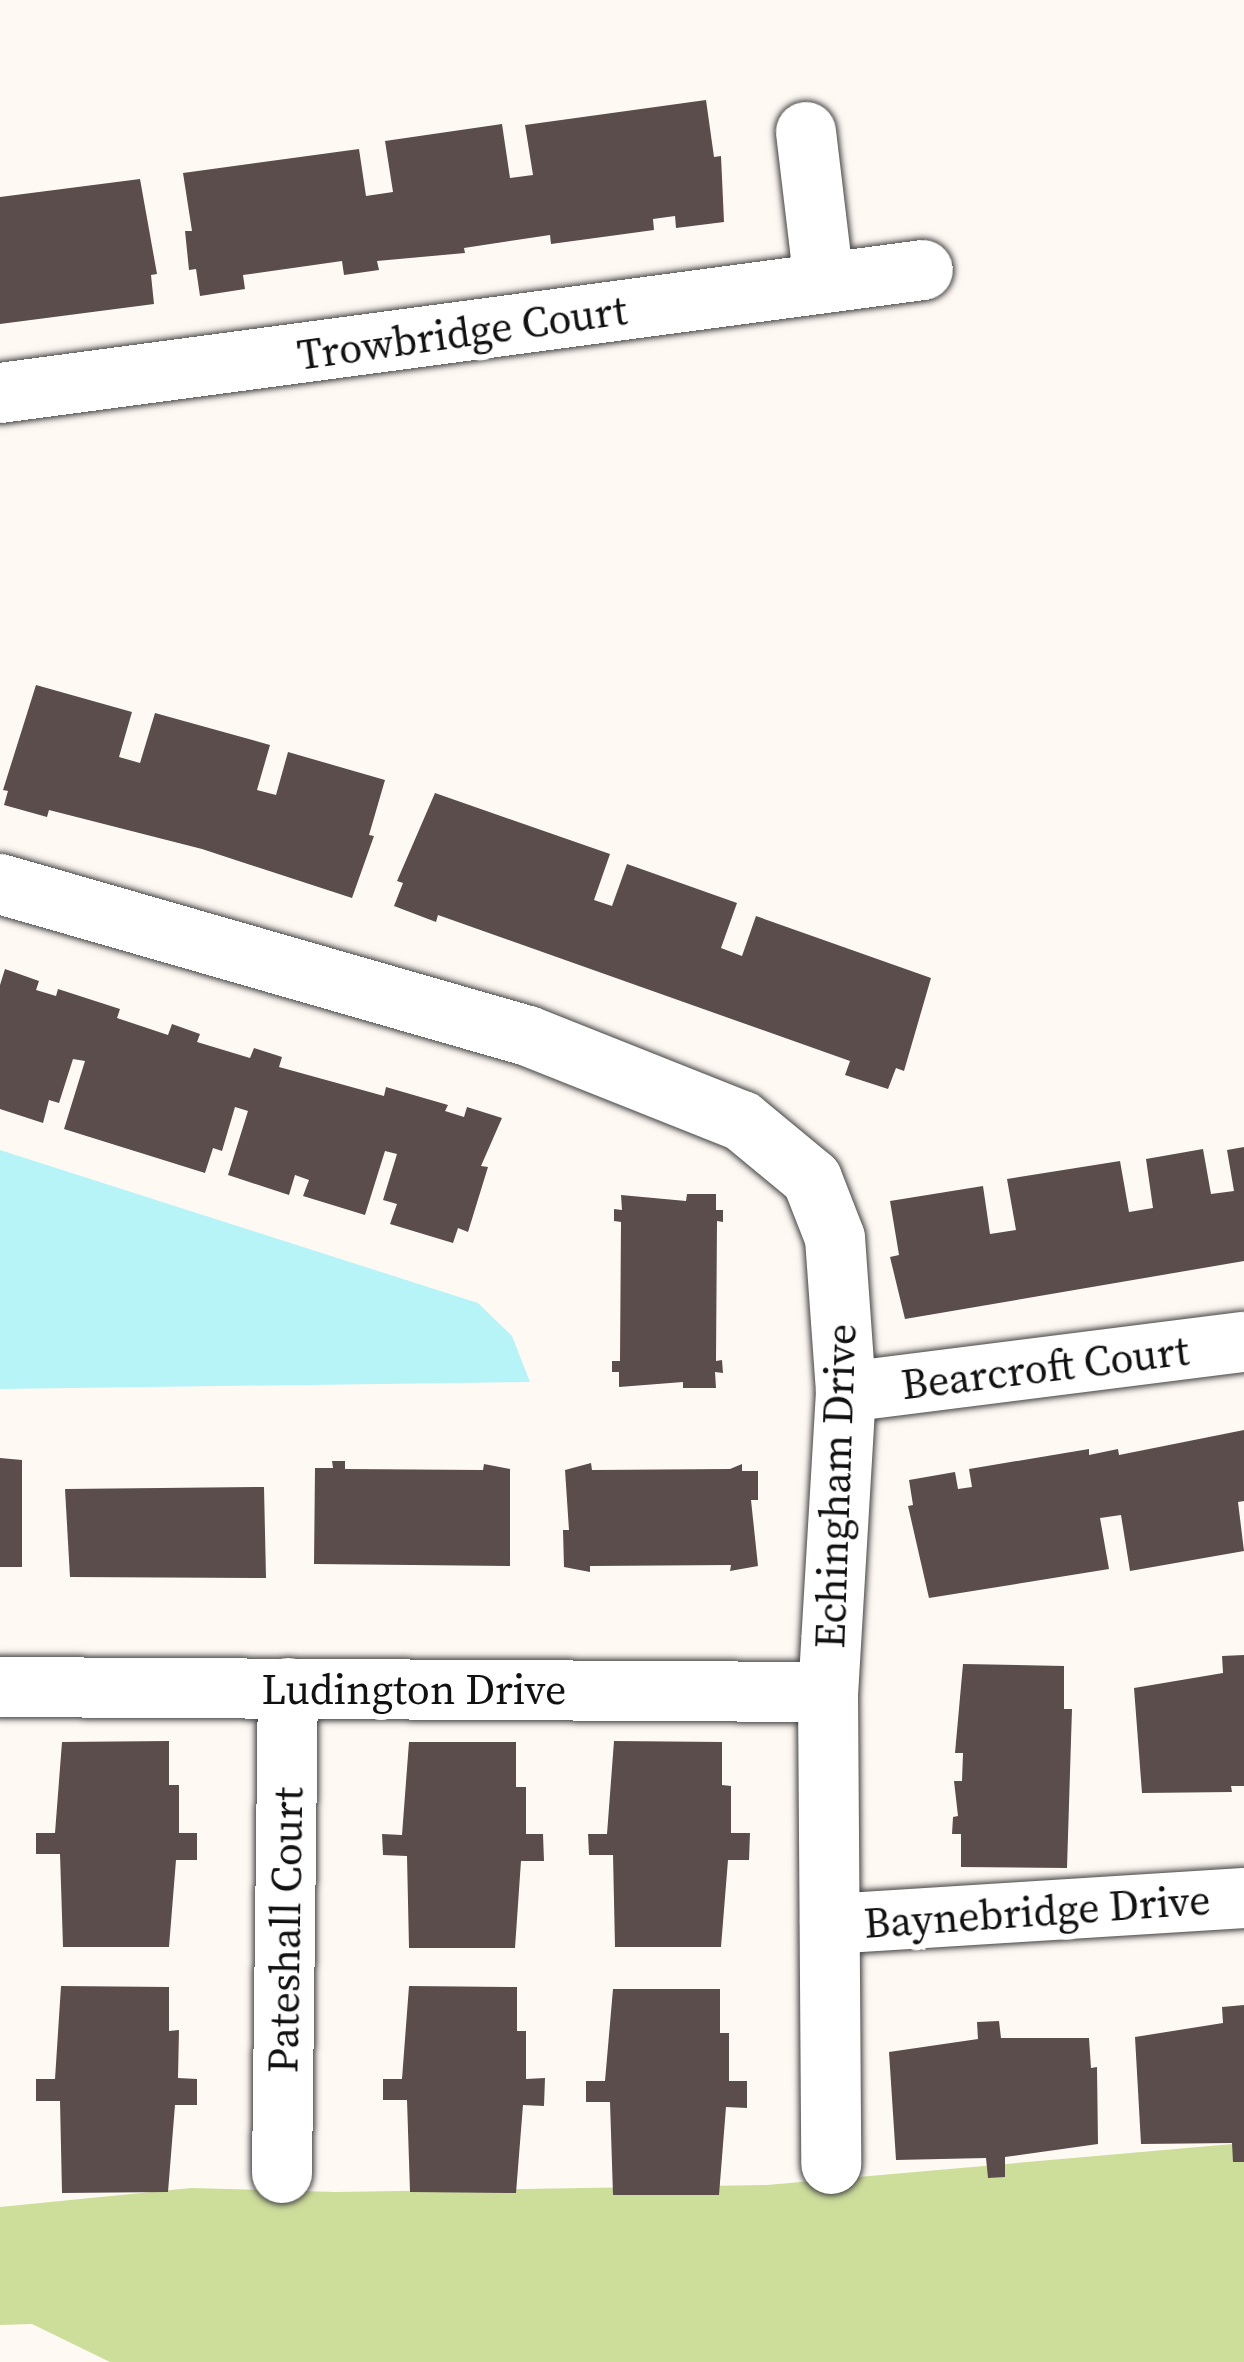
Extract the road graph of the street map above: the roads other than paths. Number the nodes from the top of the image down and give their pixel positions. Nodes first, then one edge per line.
1 (806, 132) dead end
2 (923, 270) dead end
3 (824, 283) junction
4 (0, 393) edge
5 (0, 884) edge
6 (1244, 1342) edge
7 (846, 1392) junction
8 (0, 1687) edge
9 (288, 1688) junction
10 (828, 1692) junction
11 (1244, 1898) edge
12 (830, 1924) junction
13 (832, 2164) dead end
14 (282, 2173) dead end

1 - 3 street
2 - 3 street, Trowbridge Court
3 - 4 street, Trowbridge Court
5 - 7 street, Echingham Drive
6 - 7 street, Bearcroft Court
7 - 10 street, Echingham Drive
8 - 9 street, Ludington Drive
9 - 10 street, Ludington Drive
9 - 14 street, Pateshall Court
10 - 12 street, Echingham Drive
11 - 12 street, Baynebridge Drive
12 - 13 street, Echingham Drive

